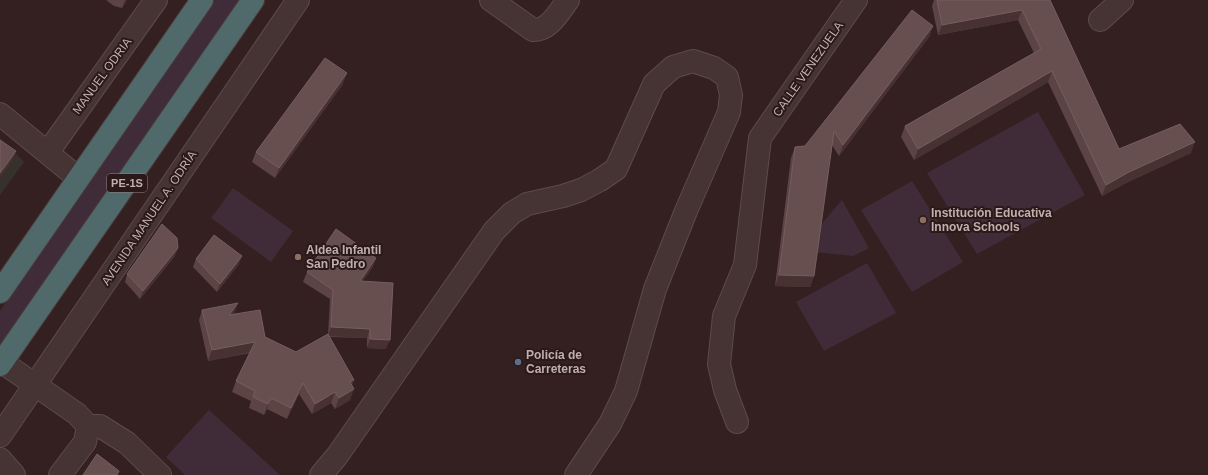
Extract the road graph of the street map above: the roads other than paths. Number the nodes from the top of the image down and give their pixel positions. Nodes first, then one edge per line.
1 (156, 0) edge
2 (202, 0) edge
3 (253, 0) edge
4 (298, 0) edge
5 (491, 0) edge
6 (568, 0) edge
7 (856, 0) edge
8 (1122, 0) edge
9 (1100, 20) dead end
10 (0, 114) edge
11 (48, 152) junction
12 (78, 178) junction
13 (0, 292) edge
14 (1, 364) edge
15 (36, 385) junction
16 (737, 422) dead end
17 (88, 426) junction
18 (0, 436) edge
19 (0, 459) edge
20 (14, 475) edge
21 (60, 475) edge
22 (160, 475) edge
23 (321, 475) edge
24 (576, 475) edge

1 - 11 street, MANUEL ODRIA
2 - 12 highway
3 - 14 highway, PE-1S
4 - 15 street, AVENIDA MANUEL A. ODRÍA
5 - 6 street
7 - 16 street, CALLE VENEZUELA
8 - 9 street
10 - 11 street
11 - 12 street
12 - 13 highway
14 - 15 street
15 - 17 street
15 - 18 street, AVENIDA MANUEL A. ODRÍA
17 - 21 street
17 - 22 street
19 - 20 street
23 - 24 street

